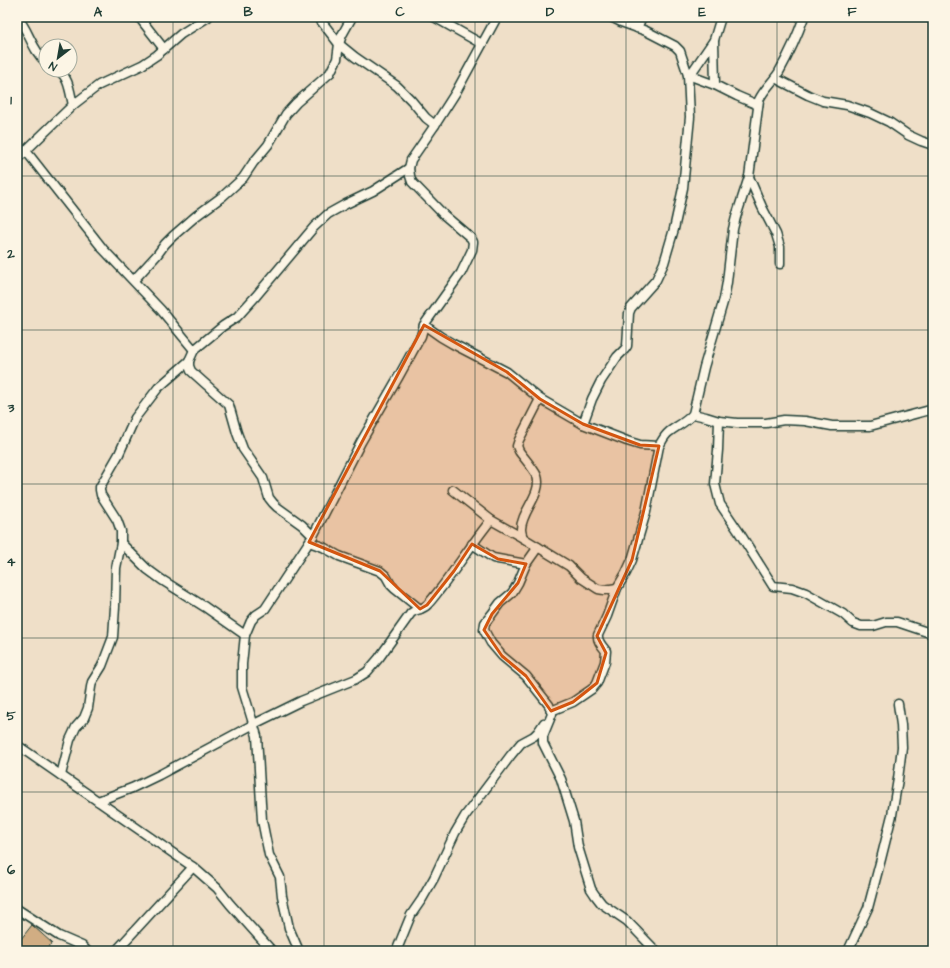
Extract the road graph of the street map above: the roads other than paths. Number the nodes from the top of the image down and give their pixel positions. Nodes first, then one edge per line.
1 (17, 17) edge
2 (139, 17) edge
3 (208, 17) edge
4 (318, 17) edge
5 (352, 17) edge
6 (434, 17) edge
7 (497, 17) edge
8 (611, 17) edge
9 (642, 17) edge
10 (721, 17) edge
11 (804, 17) edge
12 (637, 28) junction
13 (714, 40) junction
14 (339, 44) junction
15 (482, 44) junction
16 (164, 50) junction
17 (38, 53) edge
18 (689, 75) junction
19 (65, 78) edge
20 (775, 78) junction
21 (715, 85) junction
22 (73, 105) junction
23 (758, 105) junction
24 (435, 125) junction
25 (933, 145) edge
26 (26, 151) junction
27 (17, 159) edge
28 (409, 168) junction
29 (749, 177) junction
30 (780, 264) dead end
31 (134, 280) junction
32 (424, 325) junction
33 (194, 350) junction
34 (189, 361) junction
35 (540, 399) junction
36 (933, 410) edge
37 (693, 414) junction
38 (719, 421) junction
39 (583, 424) junction
40 (659, 446) junction
41 (453, 490) dead end
42 (490, 520) junction
43 (523, 538) junction
44 (311, 539) junction
45 (121, 543) junction
46 (472, 544) junction
47 (538, 547) junction
48 (526, 564) junction
49 (617, 588) junction
50 (420, 610) junction
51 (933, 634) edge
52 (245, 635) junction
53 (898, 704) dead end
54 (551, 714) junction
55 (254, 724) junction
56 (17, 745) edge
57 (61, 775) junction
58 (98, 800) junction
59 (193, 867) junction
60 (17, 909) edge
61 (87, 951) edge
62 (116, 951) edge
63 (272, 951) edge
64 (299, 951) edge
65 (397, 951) edge
66 (656, 951) edge
67 (848, 951) edge

1 - 17 street
2 - 16 street
3 - 16 street
4 - 14 street
5 - 14 street
6 - 15 street
7 - 15 street
8 - 12 street
9 - 12 street
10 - 13 street
11 - 20 street
12 - 18 street
13 - 18 street
13 - 21 street
14 - 24 street
14 - 31 street
15 - 24 street
16 - 22 street
18 - 21 street
18 - 39 street
19 - 22 street
20 - 23 street
20 - 25 street
21 - 23 street
22 - 26 street
23 - 29 street
24 - 28 street
26 - 27 street
26 - 31 street
28 - 32 street
28 - 33 street
29 - 30 street
29 - 37 street
31 - 33 street
32 - 35 street
32 - 44 street
33 - 34 street
34 - 44 street
34 - 45 street
35 - 39 street
35 - 43 street
36 - 38 street
37 - 38 street
37 - 40 street
38 - 51 street
39 - 40 street
40 - 49 street
41 - 42 street
42 - 43 street
42 - 46 street
43 - 47 street
44 - 50 street
44 - 52 street
45 - 52 street
45 - 57 street
46 - 48 street
46 - 50 street
47 - 48 street
47 - 49 street
48 - 54 street
49 - 54 street
50 - 55 street
52 - 55 street
53 - 67 street
54 - 65 street
54 - 66 street
55 - 58 street
55 - 64 street
56 - 57 street
57 - 58 street
58 - 59 street
59 - 62 street
59 - 63 street
60 - 61 street

